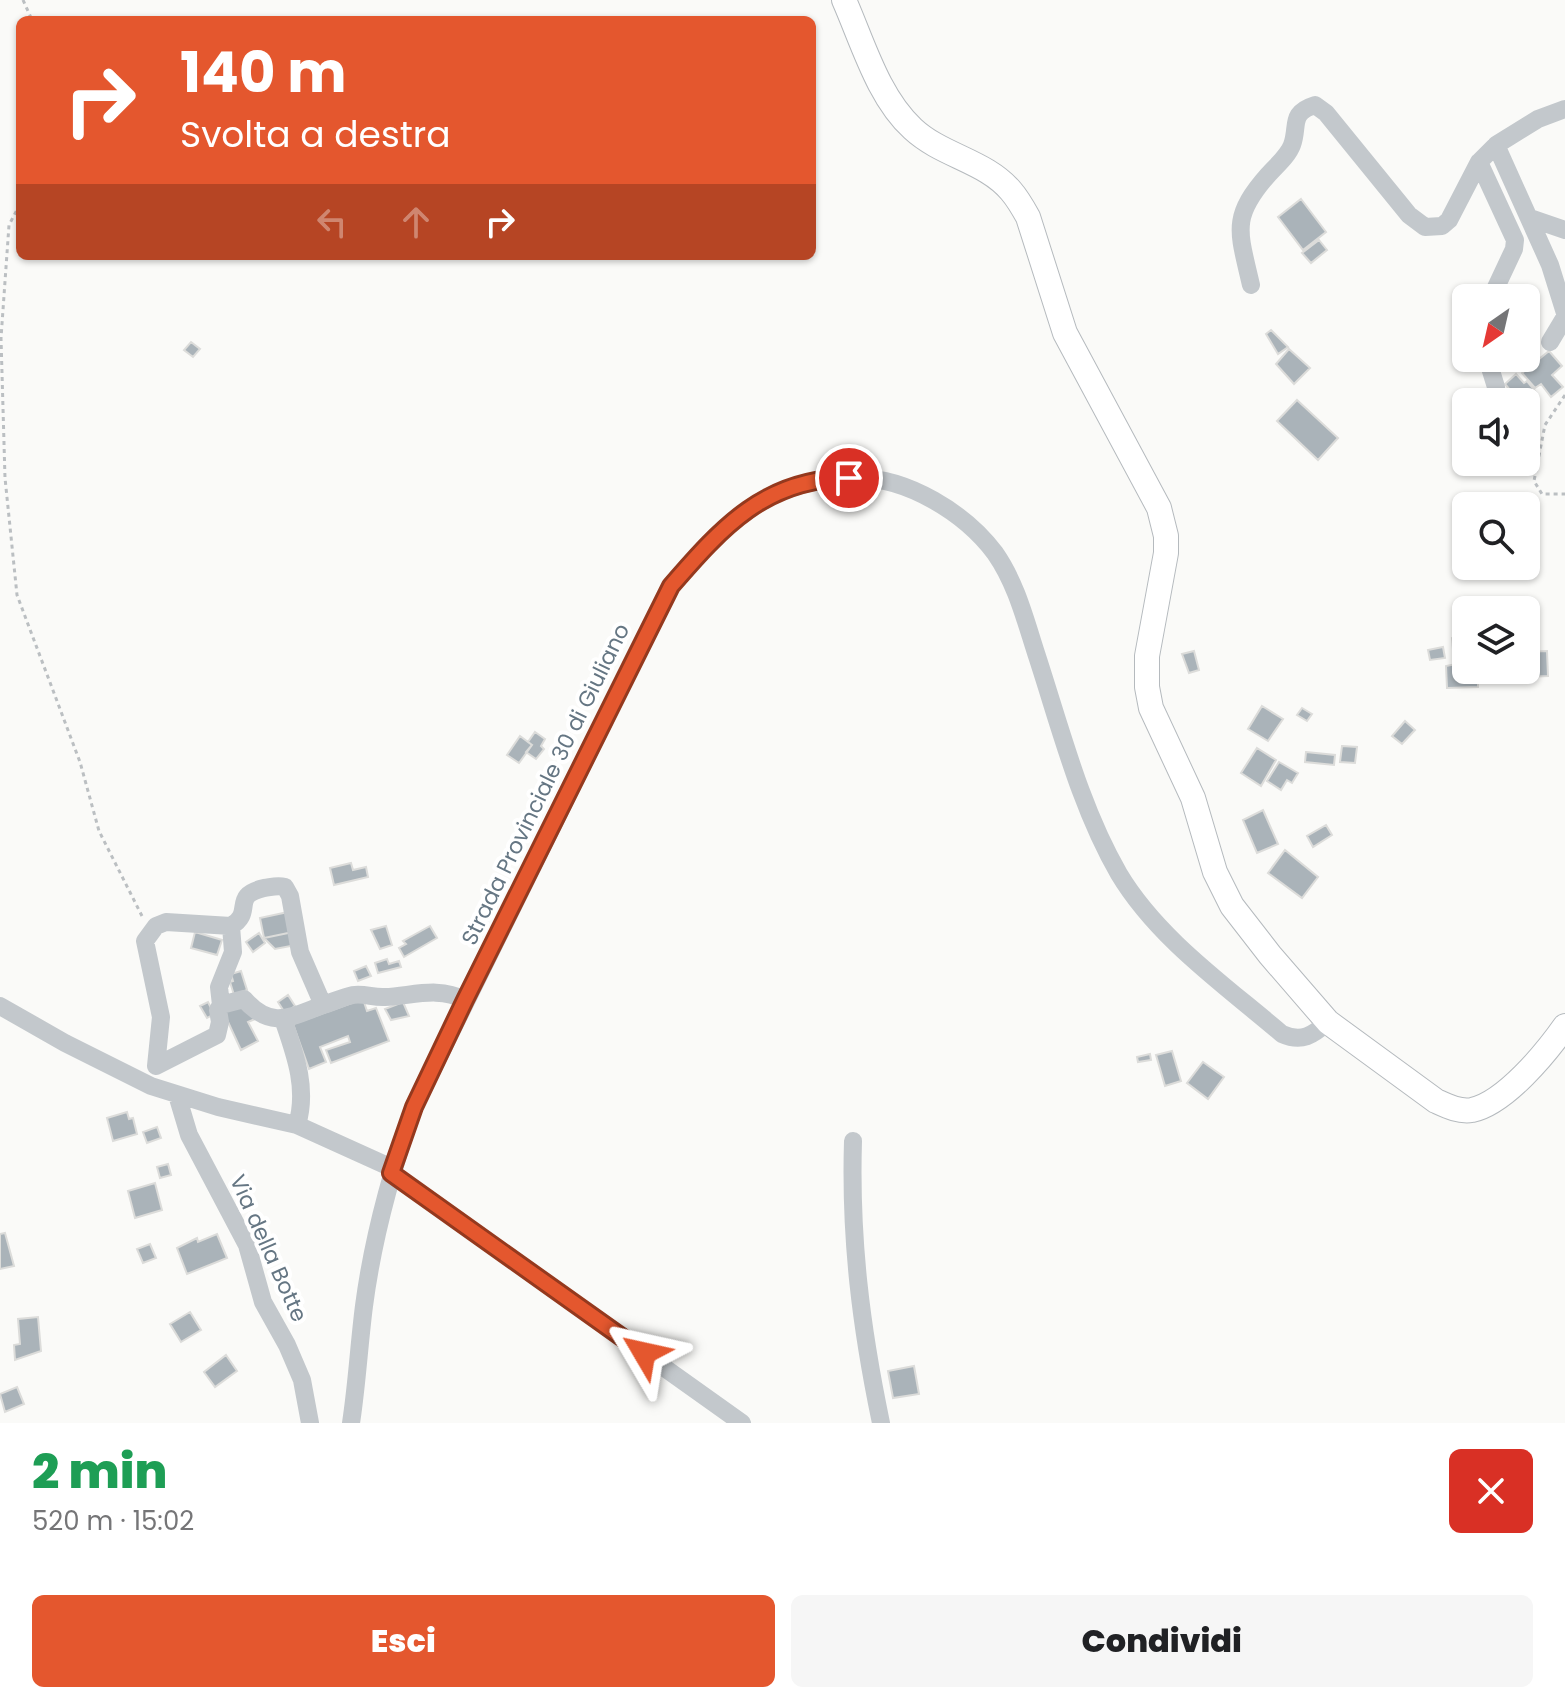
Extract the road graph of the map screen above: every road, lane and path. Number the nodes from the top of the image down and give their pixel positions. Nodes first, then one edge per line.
1 (844, 0) edge
2 (1565, 109) edge
3 (1496, 145) junction
4 (1479, 162) junction
5 (16, 212) edge
6 (1530, 218) junction
7 (1565, 230) edge
8 (1498, 284) edge
9 (1251, 285) dead end
10 (1565, 315) edge
11 (1550, 342) dead end
12 (1491, 372) edge
13 (1496, 387) dead end
14 (1565, 395) edge
15 (1565, 494) edge
16 (231, 926) junction
17 (150, 933) junction
18 (465, 1000) junction
19 (221, 1005) junction
20 (323, 1005) junction
21 (0, 1006) edge
22 (283, 1019) junction
23 (1328, 1022) junction
24 (1565, 1026) edge
25 (177, 1095) junction
26 (297, 1125) junction
27 (853, 1141) dead end
28 (391, 1170) junction
29 (310, 1423) edge
30 (351, 1423) edge
31 (742, 1423) edge
32 (881, 1423) edge

1 - 23 main road
2 - 3 street
3 - 4 street
3 - 6 street
4 - 8 street
4 - 9 street
5 - 17 path
6 - 7 street
6 - 10 street
10 - 11 street
12 - 13 street
14 - 15 path
16 - 17 street
16 - 19 street
16 - 20 street
17 - 19 street
18 - 20 street
18 - 23 street, Strada Provinciale 30 di Giuliano
18 - 28 street, Strada Provinciale 30 di Giuliano
19 - 22 street
20 - 22 street
21 - 25 street
22 - 26 street
23 - 24 main road
25 - 26 street
25 - 29 street, Via della Botte
26 - 28 street
27 - 32 street
28 - 30 street, Strada Provinciale 30 di Giuliano
28 - 31 street

